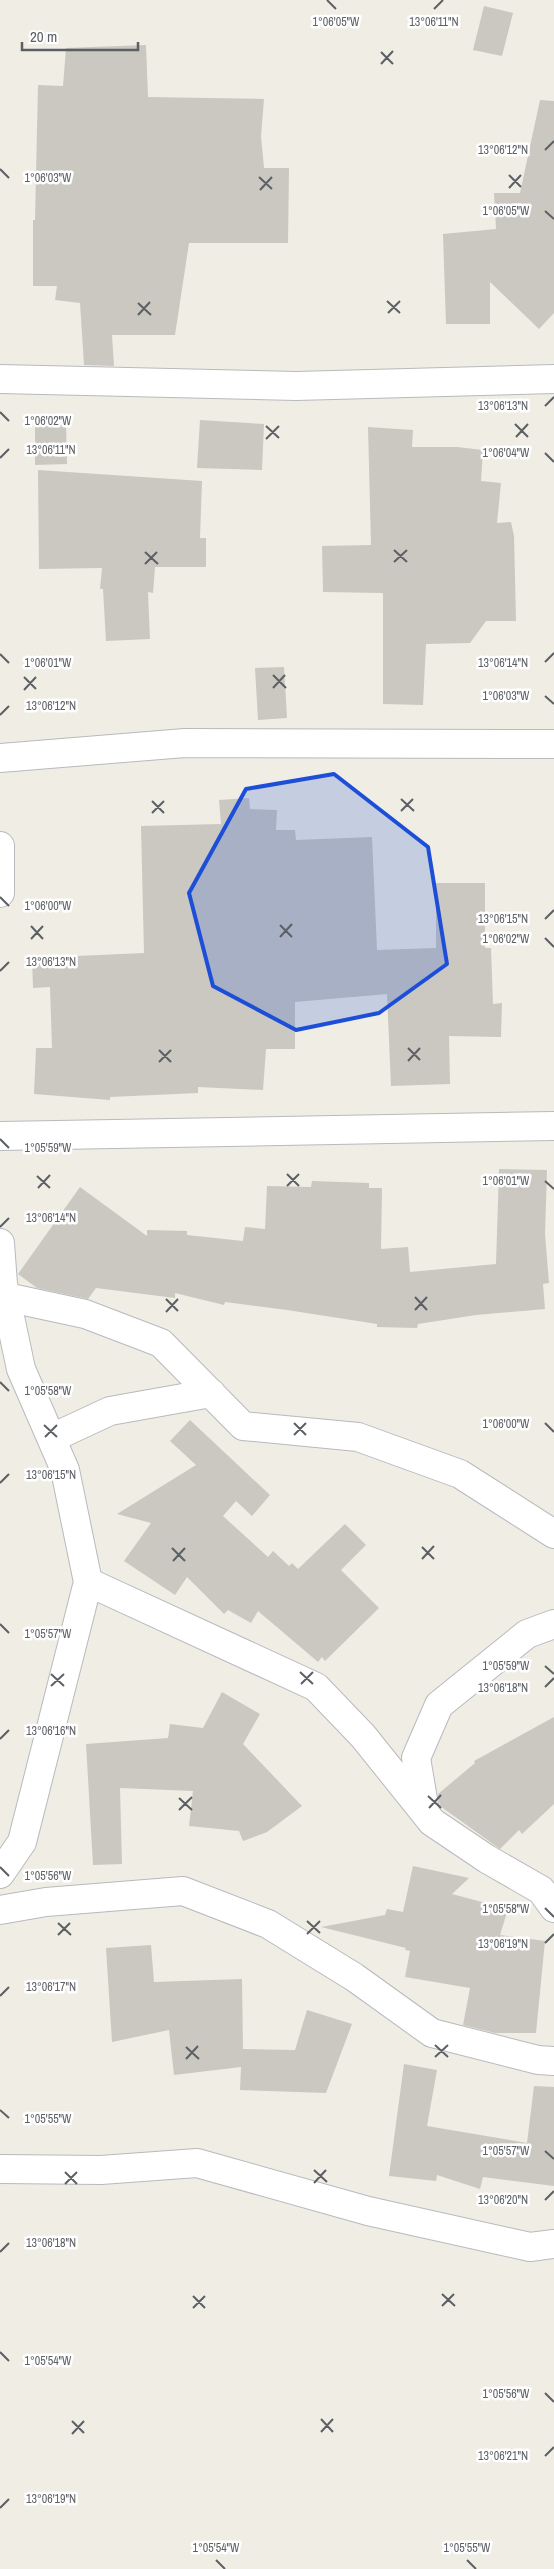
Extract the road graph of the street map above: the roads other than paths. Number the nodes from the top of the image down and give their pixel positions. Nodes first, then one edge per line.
1 (0, 379) edge
2 (554, 379) edge
3 (554, 744) edge
4 (0, 758) edge
5 (0, 846) edge
6 (0, 893) edge
7 (554, 1126) edge
8 (0, 1136) edge
9 (0, 1243) edge
10 (6, 1297) junction
11 (10, 1373) edge
12 (211, 1393) junction
13 (52, 1438) junction
14 (554, 1534) edge
15 (88, 1582) junction
16 (554, 1624) edge
17 (425, 1813) junction
18 (0, 1874) edge
19 (554, 1908) edge
20 (0, 1910) edge
21 (554, 2060) edge
22 (0, 2169) edge
23 (554, 2244) edge

1 - 2 street
3 - 4 street
5 - 6 street
7 - 8 street
9 - 10 street
10 - 11 street
10 - 12 street
11 - 13 street
12 - 13 street
12 - 14 street
13 - 15 street
15 - 17 street
15 - 18 street
16 - 17 street
17 - 19 street
20 - 21 street
22 - 23 street

